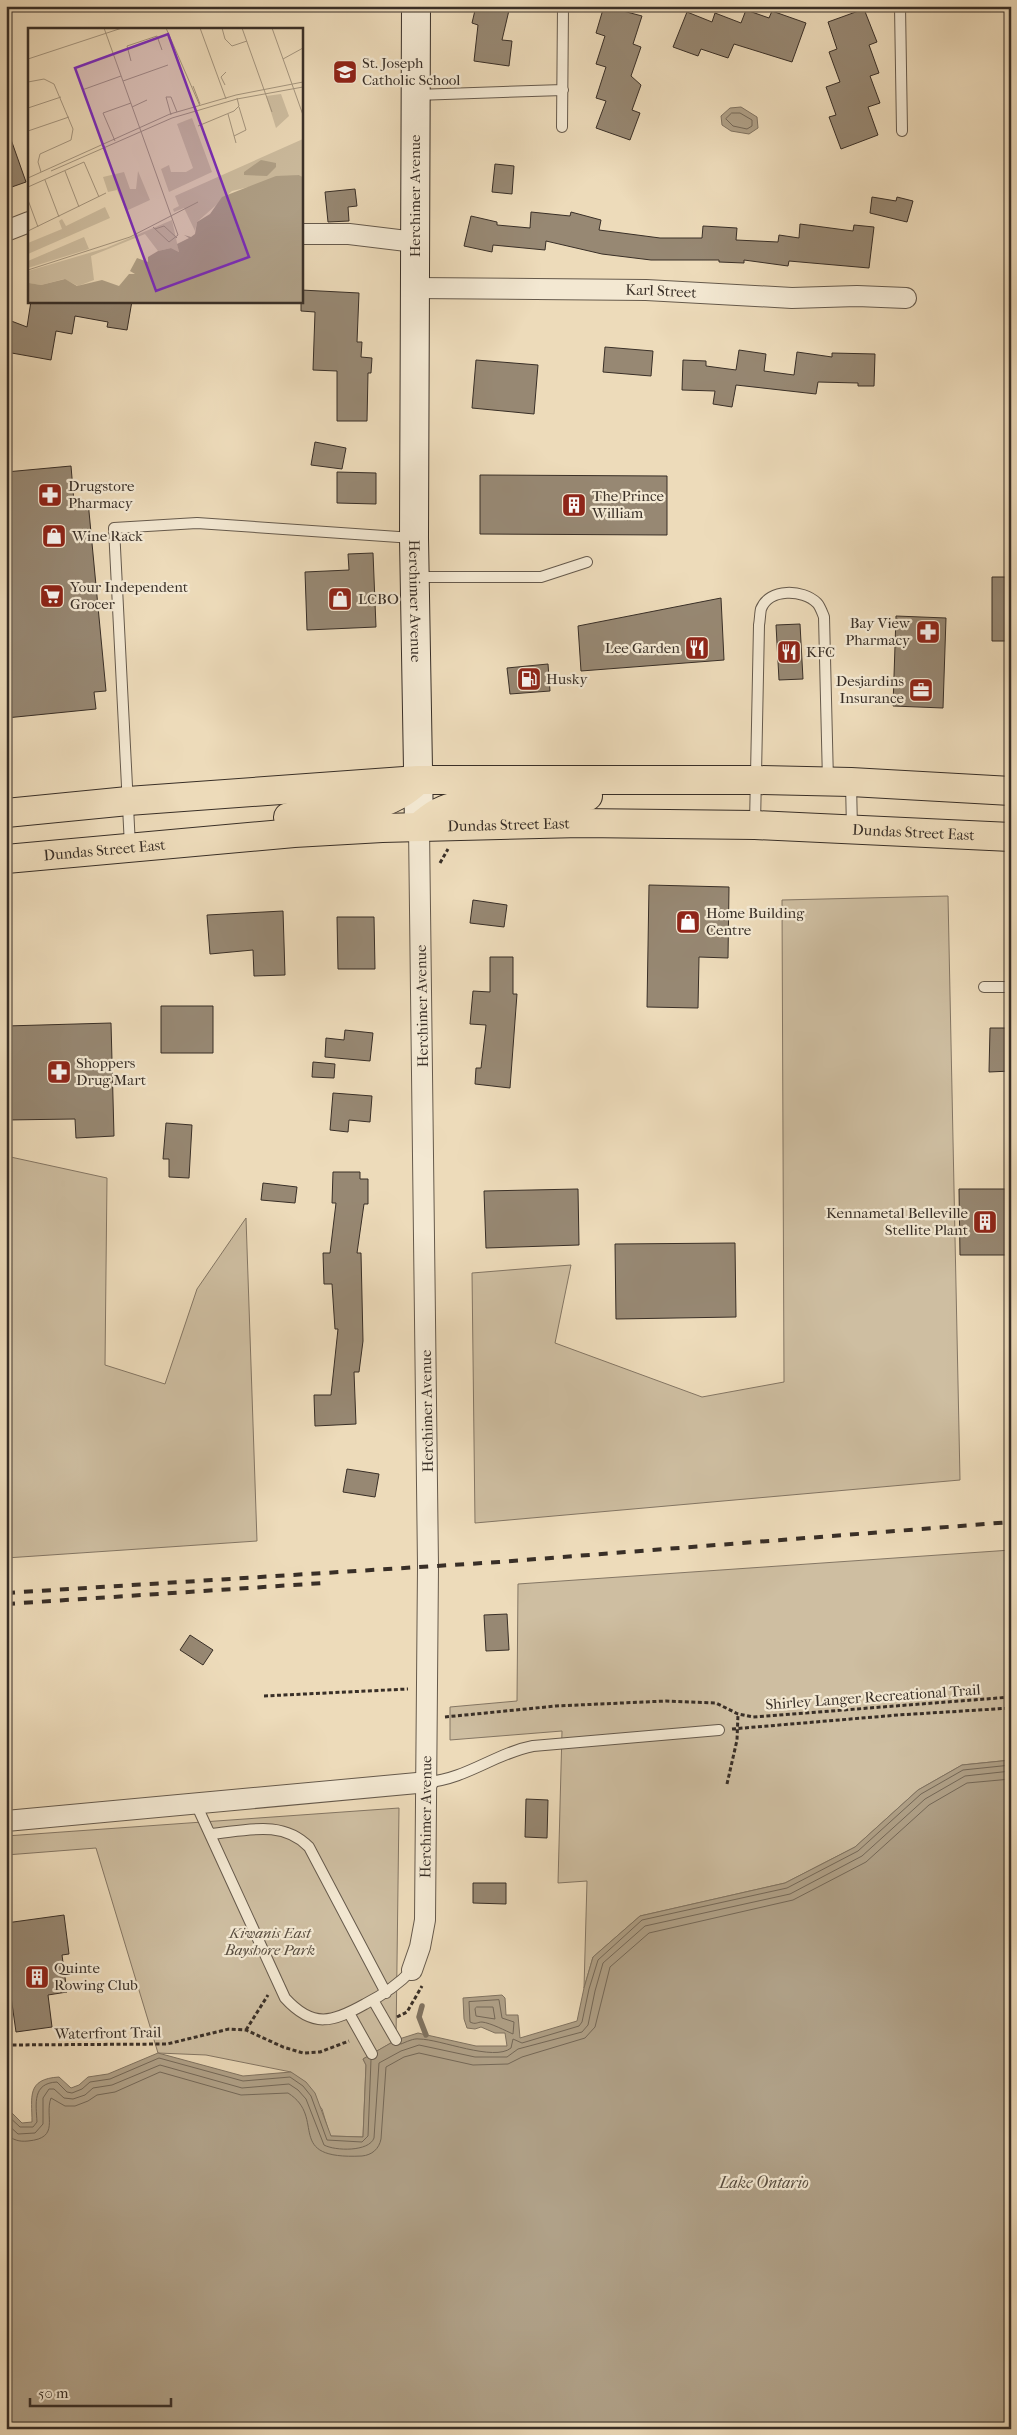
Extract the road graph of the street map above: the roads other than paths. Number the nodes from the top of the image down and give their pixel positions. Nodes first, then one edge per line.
1 (416, 6) edge
2 (563, 6) edge
3 (900, 6) edge
4 (563, 90) junction
5 (415, 95) junction
6 (562, 127) dead end
7 (902, 131) dead end
8 (28, 222) edge
9 (6, 231) edge
10 (302, 234) edge
11 (415, 242) junction
12 (415, 288) junction
13 (906, 298) dead end
14 (414, 538) junction
15 (587, 562) dead end
16 (415, 577) junction
17 (639, 778) junction
18 (418, 780) junction
19 (757, 780) junction
20 (839, 782) junction
21 (1011, 790) edge
22 (128, 801) junction
23 (6, 813) edge
24 (755, 825) junction
25 (419, 827) junction
26 (852, 830) junction
27 (1011, 837) edge
28 (227, 838) junction
29 (130, 847) junction
30 (6, 859) edge
31 (984, 987) dead end
32 (1011, 987) edge
33 (718, 1730) road end
34 (428, 1782) junction
35 (196, 1804) junction
36 (6, 1821) edge
37 (210, 1834) junction
38 (412, 1970) joint
39 (386, 1993) junction
40 (373, 2000) junction
41 (349, 2013) junction
42 (396, 2040) dead end
43 (372, 2054) dead end

1 - 5 street, Herchimer Avenue
2 - 4 lane
3 - 7 lane
4 - 5 lane
4 - 6 lane
5 - 11 street, Herchimer Avenue
8 - 9 street
10 - 11 street
11 - 12 street, Herchimer Avenue
12 - 13 street, Karl Street
12 - 14 street, Herchimer Avenue
14 - 16 street, Herchimer Avenue
14 - 22 lane
15 - 16 lane
16 - 18 street, Herchimer Avenue
17 - 18 main road
17 - 19 main road
17 - 25 main road
18 - 22 main road
18 - 25 street, Herchimer Avenue
18 - 28 main road
19 - 20 main road
19 - 20 lane
19 - 24 lane
20 - 21 main road
20 - 26 lane
22 - 23 main road
22 - 29 lane
24 - 25 main road, Dundas Street East
24 - 26 main road, Dundas Street East
25 - 28 main road, Dundas Street East
25 - 34 street, Herchimer Avenue
26 - 27 main road, Dundas Street East
28 - 29 main road, Dundas Street East
29 - 30 main road, Dundas Street East
31 - 32 lane
33 - 34 lane
34 - 35 street
34 - 38 street, Herchimer Avenue
35 - 36 street
35 - 37 lane, Herchimer Avenue
37 - 39 lane
37 - 41 lane, Herchimer Avenue
38 - 39 lane, Herchimer Avenue
39 - 40 lane, Herchimer Avenue
40 - 41 lane, Herchimer Avenue
40 - 42 lane
41 - 43 lane

